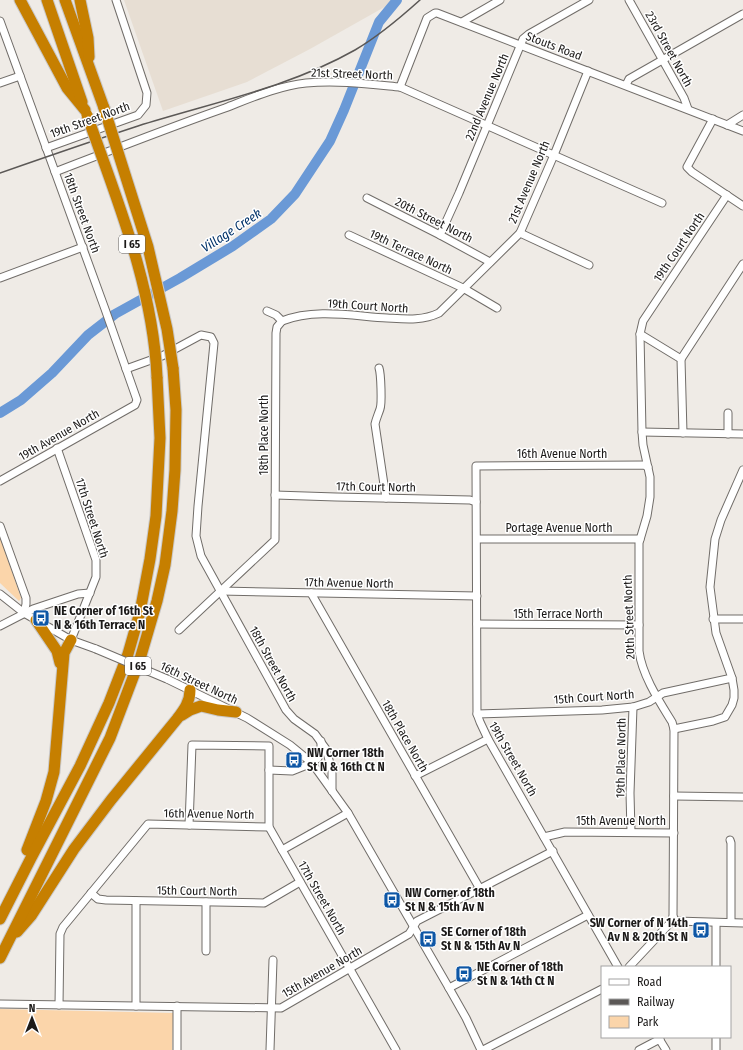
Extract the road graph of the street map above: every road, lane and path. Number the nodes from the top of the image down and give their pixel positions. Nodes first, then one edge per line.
1 (20, 0) edge
2 (47, 0) edge
3 (65, 0) edge
4 (80, 0) edge
5 (116, 0) edge
6 (500, 0) edge
7 (589, 0) edge
8 (630, 0) edge
9 (743, 14) edge
10 (0, 21) edge
11 (462, 22) junction
12 (520, 44) junction
13 (662, 59) junction
14 (89, 68) junction
15 (588, 70) junction
16 (20, 76) junction
17 (0, 83) edge
18 (626, 86) junction
19 (400, 87) junction
20 (688, 109) junction
21 (86, 112) junction
22 (743, 115) edge
23 (713, 119) junction
24 (727, 125) junction
25 (487, 126) junction
26 (743, 131) edge
27 (46, 148) junction
28 (554, 155) junction
29 (55, 172) junction
30 (727, 195) junction
31 (366, 198) dead end
32 (662, 203) dead end
33 (743, 206) edge
34 (520, 233) junction
35 (349, 235) dead end
36 (440, 235) junction
37 (83, 247) junction
38 (490, 262) junction
39 (743, 264) edge
40 (590, 265) dead end
41 (740, 274) edge
42 (0, 278) edge
43 (464, 288) junction
44 (449, 303) joint
45 (497, 308) dead end
46 (267, 311) dead end
47 (282, 321) junction
48 (640, 334) junction
49 (681, 359) junction
50 (379, 368) dead end
51 (126, 369) junction
52 (128, 408) joint
53 (728, 413) dead end
54 (642, 432) junction
55 (683, 433) junction
56 (728, 434) junction
57 (743, 434) edge
58 (57, 448) junction
59 (476, 466) joint
60 (648, 468) junction
61 (743, 470) edge
62 (0, 481) edge
63 (274, 494) junction
64 (386, 498) junction
65 (476, 502) junction
66 (0, 526) edge
67 (477, 539) junction
68 (640, 539) junction
69 (220, 592) junction
70 (90, 593) junction
71 (311, 593) junction
72 (0, 594) edge
73 (477, 596) junction
74 (24, 613) junction
75 (714, 619) junction
76 (743, 619) edge
77 (36, 620) junction
78 (477, 624) junction
79 (639, 625) junction
80 (0, 626) edge
81 (179, 630) dead end
82 (71, 640) junction
83 (732, 678) junction
84 (61, 684) junction
85 (190, 690) junction
86 (657, 696) junction
87 (633, 707) junction
88 (236, 712) junction
89 (477, 714) junction
90 (177, 719) junction
91 (674, 729) junction
92 (488, 739) junction
93 (321, 741) junction
94 (312, 763) junction
95 (269, 770) junction
96 (415, 776) junction
97 (332, 791) junction
98 (674, 796) junction
99 (743, 797) edge
100 (348, 813) junction
101 (189, 825) junction
102 (269, 827) junction
103 (631, 832) junction
104 (674, 833) junction
105 (544, 837) junction
106 (730, 840) dead end
107 (282, 850) junction
108 (553, 851) junction
109 (300, 882) junction
110 (480, 889) junction
111 (91, 893) junction
112 (136, 901) junction
113 (206, 902) junction
114 (0, 910) edge
115 (588, 915) junction
116 (673, 917) junction
117 (0, 919) edge
118 (731, 922) junction
119 (716, 923) junction
120 (743, 923) edge
121 (413, 926) junction
122 (9, 939) junction
123 (206, 951) dead end
124 (0, 958) edge
125 (273, 960) dead end
126 (617, 966) edge
127 (630, 966) edge
128 (716, 966) edge
129 (349, 968) junction
130 (449, 988) junction
131 (601, 989) edge
132 (0, 1004) edge
133 (59, 1005) junction
134 (136, 1006) junction
135 (177, 1006) junction
136 (272, 1008) junction
137 (659, 1038) edge
138 (716, 1038) edge
139 (177, 1050) edge
140 (270, 1050) edge
141 (396, 1050) edge
142 (482, 1050) edge
143 (639, 1050) edge
144 (666, 1050) edge
145 (716, 1050) edge

1 - 21 highway
2 - 21 highway, I 65
3 - 14 highway, I 65
4 - 14 highway
5 - 27 street, 19th Street North
6 - 11 street
7 - 12 street, 22nd Avenue North
8 - 13 street, 23rd Street North
9 - 13 street
10 - 16 street, 18th Street North
11 - 12 street, Stouts Road
11 - 19 street, Stouts Road
12 - 15 street, Stouts Road
12 - 25 street, 22nd Avenue North
13 - 18 street
13 - 20 street, 23rd Street North
14 - 122 highway, I 65, bridge
15 - 18 street, Stouts Road
15 - 28 street, 21st Avenue North
16 - 17 street
16 - 27 street, 18th Street North
18 - 20 street, Stouts Road
19 - 25 street, 21st Street North
19 - 29 street, 21st Street North
20 - 23 street, Stouts Road
21 - 117 highway, I 65, bridge
22 - 24 street
23 - 24 street, Stouts Road
23 - 30 street
24 - 26 street, Stouts Road
25 - 28 street, 21st Street North
25 - 36 street, 22nd Avenue North
27 - 29 street, 18th Street North
28 - 32 street, 21st Street North
28 - 34 street, 21st Avenue North
29 - 37 street, 18th Street North
30 - 33 street
30 - 48 street, 19th Court North
31 - 36 street, 20th Street North
34 - 38 street, 21st Avenue North
34 - 40 street
35 - 43 street, 19th Terrace North
36 - 38 street, 20th Street North
37 - 42 street
37 - 51 street, 18th Street North
38 - 43 street, 21st Avenue North
39 - 41 street
41 - 49 street
43 - 44 street, 21st Avenue North
43 - 45 street
44 - 47 street, 19th Court North
46 - 47 street
47 - 63 street, 18th Place North
48 - 49 street
48 - 54 street, 20th Street North
49 - 55 street
50 - 64 street
51 - 52 street, 18th Street North
51 - 69 street, 18th Street North
52 - 58 street, 19th Avenue North
53 - 56 street
54 - 55 street
54 - 60 street, 20th Street North
55 - 56 street
56 - 57 street
58 - 62 street, 19th Avenue North
58 - 70 street, 17th Street North
59 - 60 street, 16th Avenue North
59 - 65 street, 19th Street North
60 - 68 street, 20th Street North
61 - 75 street
63 - 64 street, 17th Court North
63 - 69 street, 18th Place North
64 - 65 street, 17th Court North
65 - 67 street, 19th Street North
66 - 74 street
67 - 68 street, Portage Avenue North
67 - 73 street, 19th Street North
68 - 79 street, 20th Street North
69 - 71 street, 17th Avenue North
69 - 81 street
69 - 93 street, 18th Street North
70 - 74 street
70 - 82 street, 17th Street North
71 - 73 street, 17th Avenue North
71 - 96 street, 18th Place North
72 - 74 street, 16th Street North
73 - 78 street, 19th Street North
74 - 77 street, 16th Street North
74 - 80 street
75 - 76 street
75 - 83 street
77 - 82 street, 16th Street North
77 - 84 highway
78 - 79 street, 15th Terrace North
78 - 89 street, 19th Street North
79 - 86 street, 20th Street North
82 - 84 highway
82 - 85 street, 16th Street North, bridge
83 - 86 street, 15th Court North
83 - 91 street
84 - 114 highway
85 - 88 street, 16th Street North
85 - 90 highway
86 - 87 street, 15th Court North
86 - 91 street, 20th Street North
87 - 89 street, 15th Court North
87 - 103 street, 19th Place North
88 - 90 highway
88 - 94 street, 16th Street North
89 - 92 street, 19th Street North
90 - 122 highway
91 - 98 street, 20th Street North
92 - 96 street
92 - 105 street, 19th Street North
93 - 94 street
93 - 97 street, 18th Street North
94 - 95 street
94 - 97 street, 16th Street North
95 - 101 street, 17th Street North
95 - 102 street, 17th Street North
96 - 110 street, 18th Place North
97 - 100 street
98 - 99 street
98 - 104 street, 20th Street North
100 - 107 street
100 - 121 street
101 - 102 street, 16th Avenue North
101 - 111 street, 16th Avenue North
102 - 107 street, 17th Street North
103 - 104 street, 15th Avenue North
103 - 105 street, 15th Avenue North
104 - 116 street, 20th Street North
105 - 108 street, 19th Street North
106 - 118 street
107 - 109 street, 17th Street North
108 - 110 street, 15th Avenue North
108 - 115 street, 19th Street North
109 - 113 street, 15th Court North
109 - 129 street, 17th Street North
110 - 121 street, 15th Avenue North
111 - 112 street, 15th Court North
111 - 133 street
112 - 113 street, 15th Court North
112 - 134 street
113 - 123 street
115 - 126 street, 19th Street North
115 - 130 street
116 - 119 street
116 - 127 street
118 - 119 street
118 - 120 street
119 - 128 street
121 - 129 street, 15th Avenue North
121 - 130 street
122 - 124 highway, I 65
125 - 136 street
129 - 136 street, 15th Avenue North
129 - 141 street, 17th Street North
130 - 142 street
131 - 142 street
132 - 133 street, 15th Avenue North
133 - 134 street, 15th Avenue North
134 - 135 street, 15th Avenue North
135 - 136 street, 15th Avenue North
135 - 139 street
136 - 140 street
137 - 143 street
137 - 144 street
138 - 145 street

